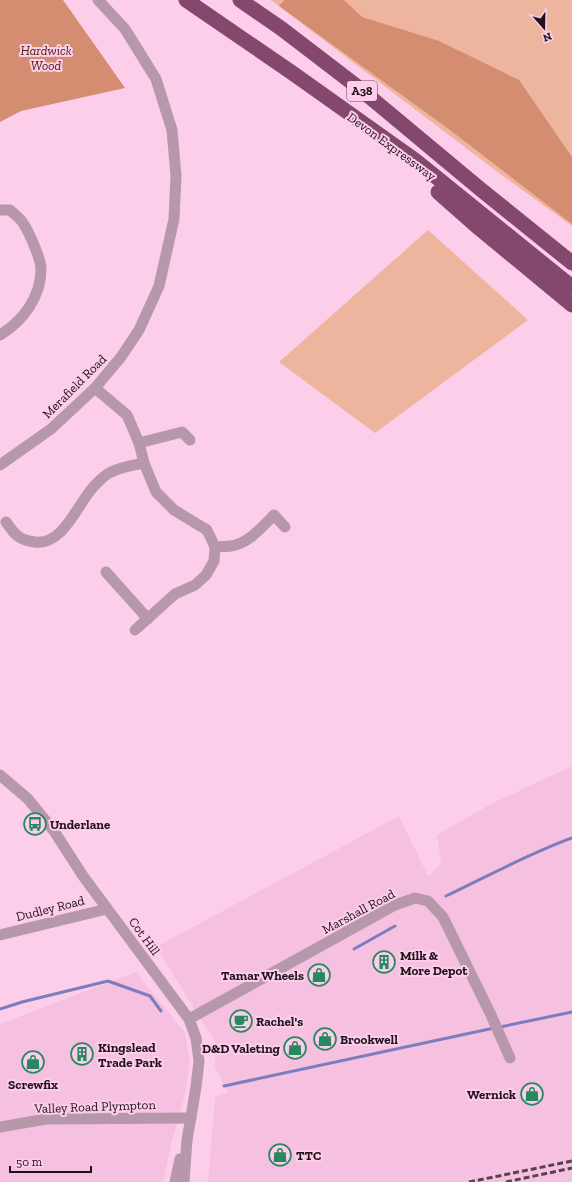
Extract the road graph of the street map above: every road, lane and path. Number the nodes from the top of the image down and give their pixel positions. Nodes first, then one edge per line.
1 (98, 0) edge
2 (186, 0) edge
3 (240, 0) edge
4 (362, 123) junction
5 (0, 210) edge
6 (572, 262) edge
7 (572, 287) edge
8 (572, 305) edge
9 (0, 335) edge
10 (95, 388) junction
11 (190, 440) dead end
12 (139, 443) junction
13 (144, 462) junction
14 (0, 465) edge
15 (6, 522) dead end
16 (285, 527) dead end
17 (216, 546) junction
18 (106, 572) dead end
19 (148, 619) junction
20 (135, 630) dead end
21 (1, 779) edge
22 (107, 909) junction
23 (0, 935) edge
24 (189, 1019) junction
25 (510, 1058) dead end
26 (191, 1118) junction
27 (0, 1127) edge
28 (187, 1140) junction
29 (175, 1182) edge
30 (184, 1182) edge

1 - 10 street, Merafield Road
2 - 4 highway, Devon Expressway / A38
3 - 6 highway, Devon Expressway / A38
4 - 7 highway, Devon Expressway / A38
4 - 8 highway, A38
5 - 9 street
10 - 12 street
10 - 14 street, Merafield Road
11 - 12 street
12 - 13 street
13 - 15 street
13 - 17 street
16 - 17 street
17 - 19 street
18 - 19 street
19 - 20 street
21 - 22 street, Cot Hill
22 - 23 street, Dudley Road
22 - 24 street, Cot Hill
24 - 25 street, Marshall Road
24 - 26 street, Cot Hill
26 - 27 street, Valley Road Plympton
26 - 28 street, Cot Hill
28 - 29 street, Cot Hill
28 - 30 street, Cot Hill

